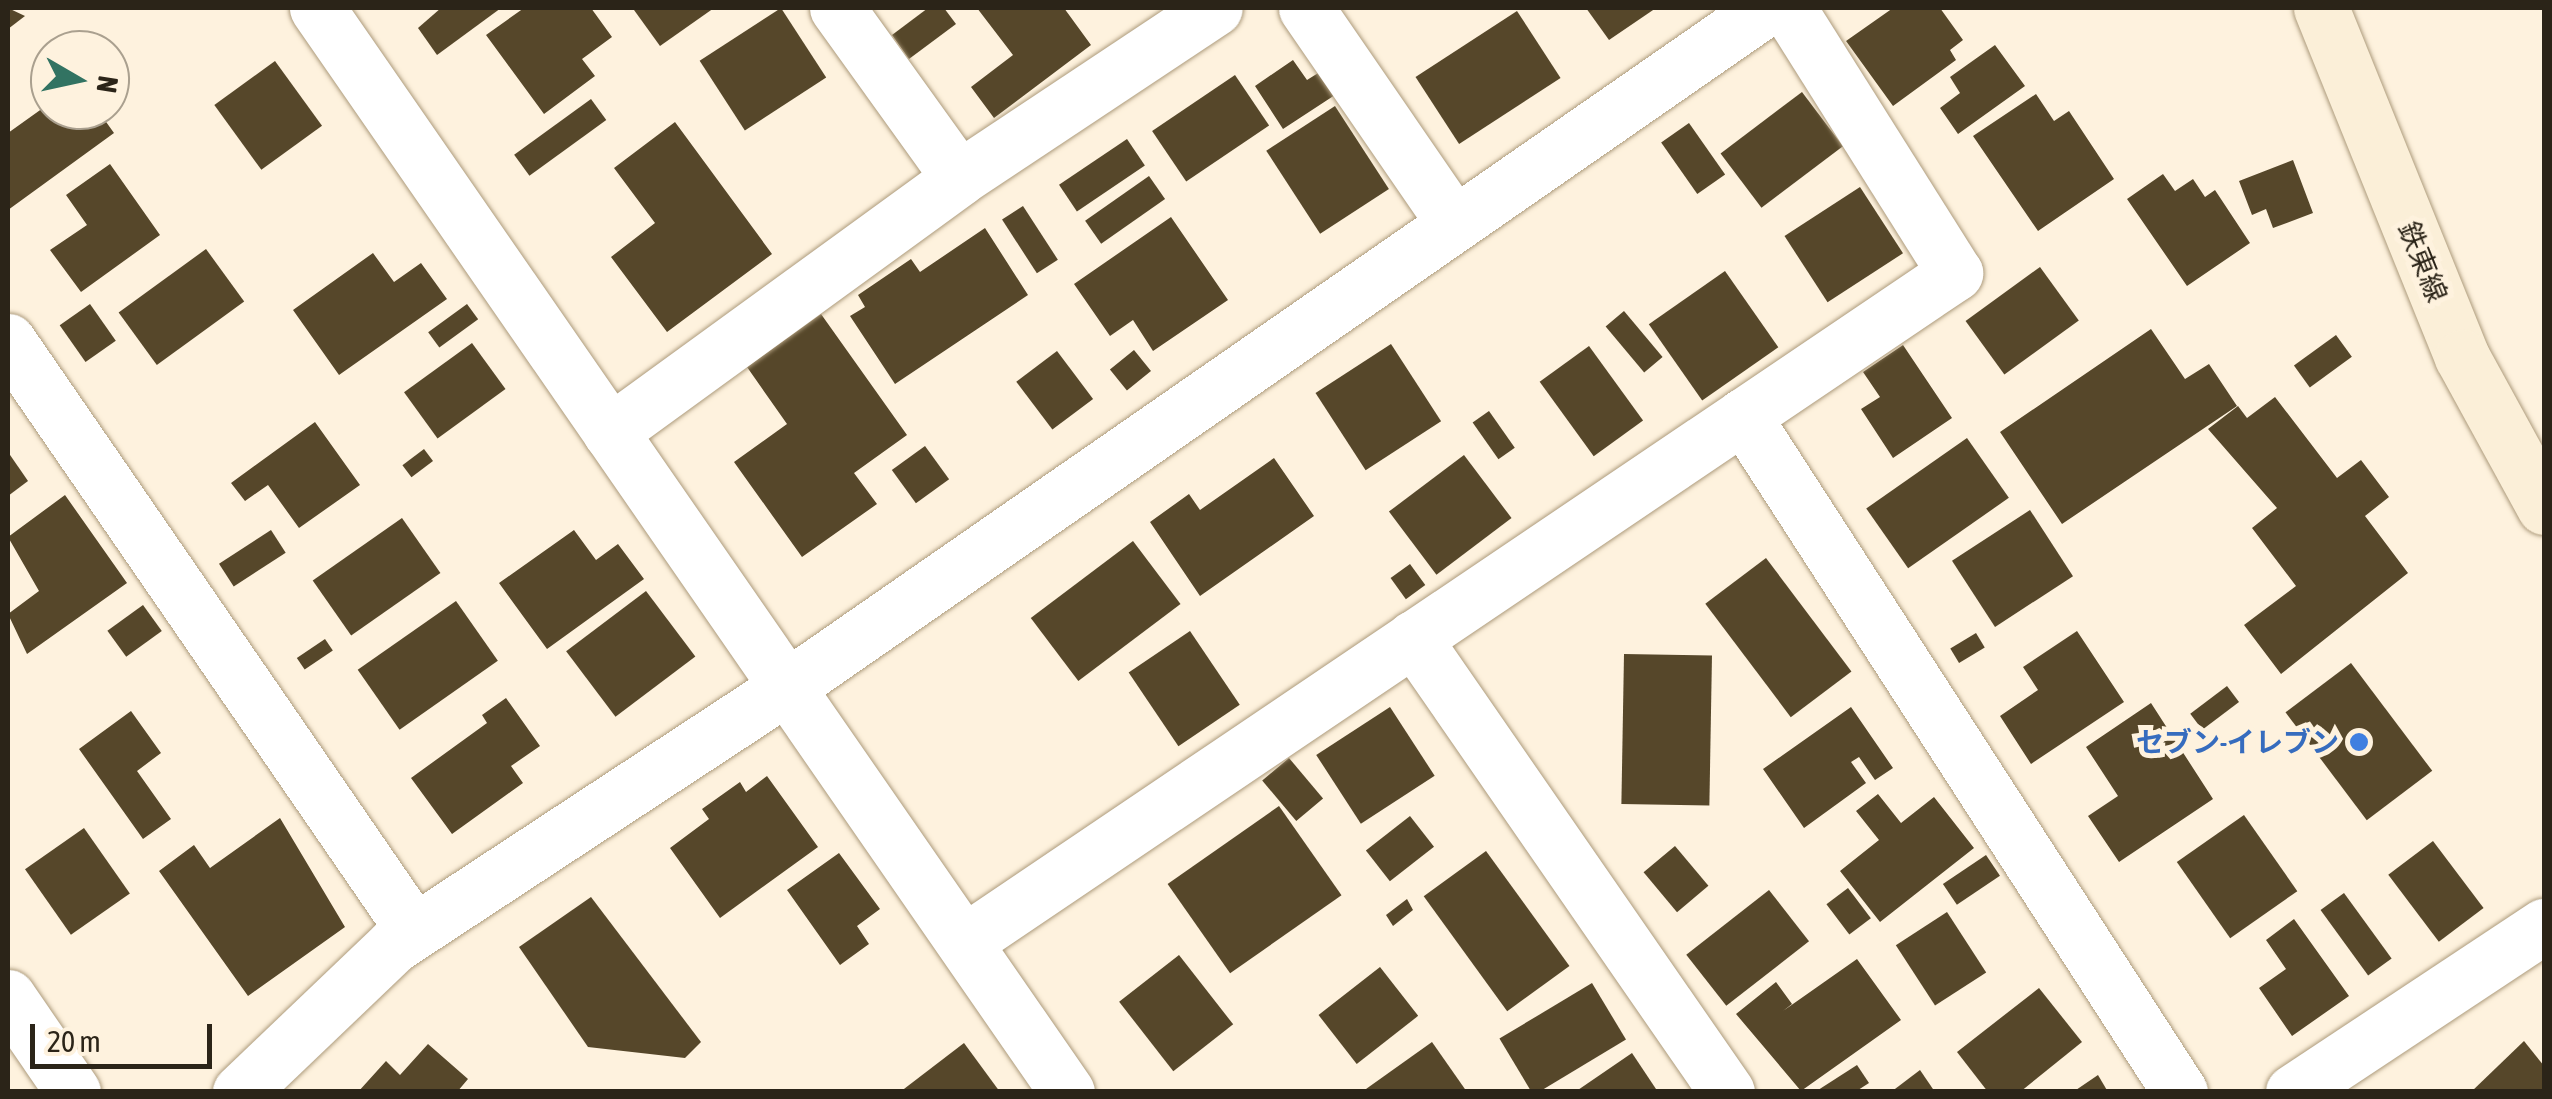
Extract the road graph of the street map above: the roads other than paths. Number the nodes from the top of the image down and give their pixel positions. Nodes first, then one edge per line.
1 (316, 8) edge
2 (838, 8) edge
3 (1214, 8) edge
4 (1306, 8) edge
5 (1766, 8) edge
6 (1788, 8) edge
7 (2320, 8) edge
8 (959, 178) junction
9 (1454, 223) junction
10 (8, 342) edge
11 (1743, 416) junction
12 (610, 432) junction
13 (2544, 507) edge
14 (1413, 638) junction
15 (787, 688) junction
16 (2544, 926) edge
17 (414, 932) junction
18 (964, 942) junction
19 (8, 996) edge
20 (73, 1092) edge
21 (240, 1092) edge
22 (1067, 1092) edge
23 (1726, 1092) edge
24 (2180, 1092) edge
25 (2293, 1092) edge

1 - 12 street
2 - 8 street
3 - 8 street
4 - 9 street
5 - 9 street
6 - 11 street
7 - 13 street, 鉄東線
8 - 12 street
9 - 15 street
10 - 17 street
11 - 14 street
11 - 24 street
12 - 15 street
14 - 18 street
14 - 23 street
15 - 17 street
15 - 18 street
16 - 25 street
17 - 21 street
18 - 22 street
19 - 20 street

